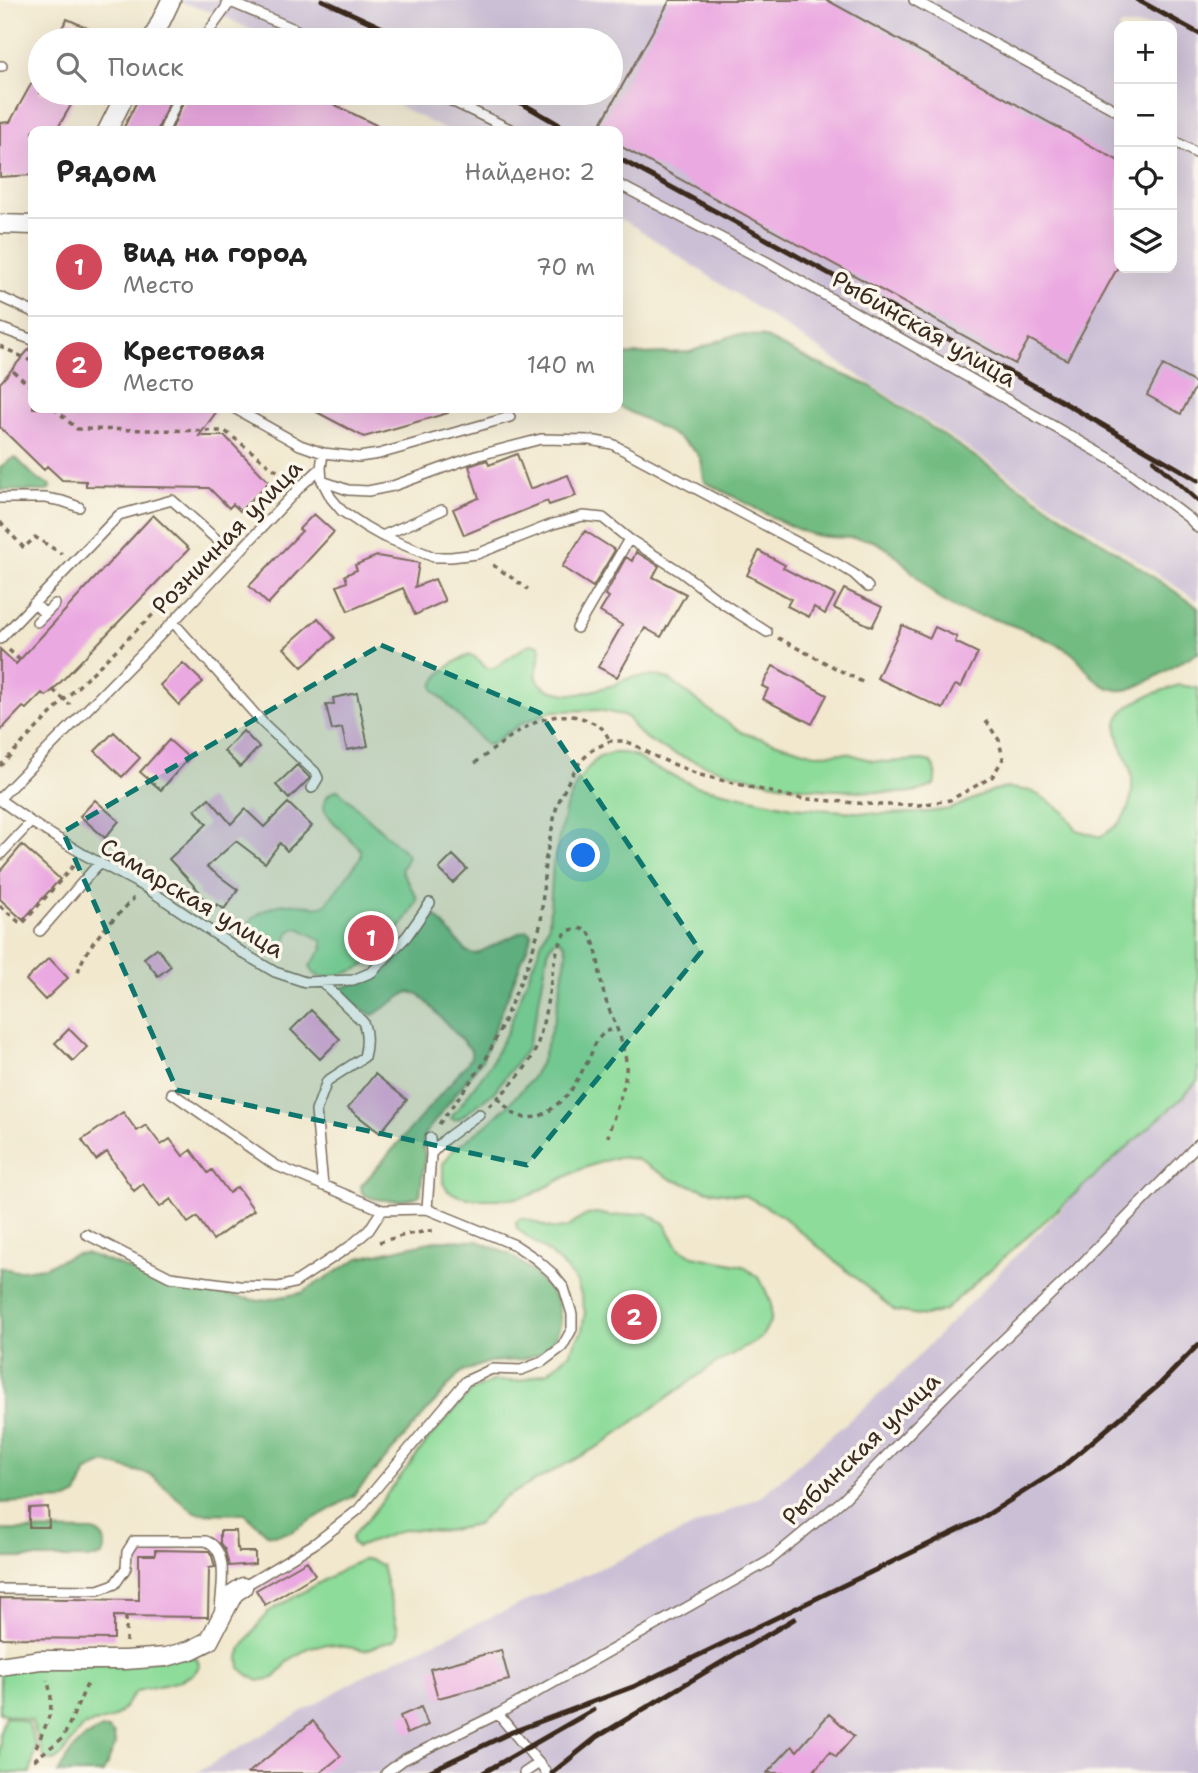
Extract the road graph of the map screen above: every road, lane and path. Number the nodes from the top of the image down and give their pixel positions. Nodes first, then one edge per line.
1 (171, 0) edge
2 (914, 0) edge
3 (228, 1) edge
4 (158, 28) edge
5 (210, 28) edge
6 (292, 28) edge
7 (120, 105) edge
8 (175, 105) edge
9 (460, 105) edge
10 (1114, 109) edge
11 (110, 126) edge
12 (166, 126) edge
13 (504, 126) edge
14 (1177, 143) edge
15 (1198, 154) edge
16 (623, 187) edge
17 (0, 224) edge
18 (28, 225) edge
19 (0, 297) edge
20 (28, 310) edge
21 (0, 328) edge
22 (28, 338) edge
23 (0, 346) edge
24 (28, 360) edge
25 (13, 371) dead end
26 (28, 384) edge
27 (59, 413) edge
28 (246, 413) edge
29 (510, 417) dead end
30 (323, 453) junction
31 (321, 468) junction
32 (282, 475) dead end
33 (322, 481) junction
34 (1, 499) edge
35 (79, 507) dead end
36 (442, 510) dead end
37 (0, 522) edge
38 (1198, 528) edge
39 (382, 536) junction
40 (629, 538) junction
41 (224, 546) dead end
42 (74, 562) junction
43 (511, 576) dead end
44 (868, 586) dead end
45 (528, 589) dead end
46 (34, 603) junction
47 (55, 604) dead end
48 (163, 604) dead end
49 (45, 614) junction
50 (37, 622) dead end
51 (173, 622) junction
52 (577, 628) dead end
53 (767, 632) joint
54 (0, 639) edge
55 (12, 652) dead end
56 (23, 663) dead end
57 (866, 684) dead end
58 (53, 690) dead end
59 (64, 700) junction
60 (72, 707) dead end
61 (983, 717) dead end
62 (610, 741) junction
63 (475, 763) dead end
64 (0, 766) edge
65 (312, 788) dead end
66 (0, 799) edge
67 (31, 822) junction
68 (0, 855) edge
69 (83, 855) junction
70 (100, 862) junction
71 (145, 887) junction
72 (430, 903) dead end
73 (0, 906) edge
74 (40, 931) dead end
75 (78, 972) dead end
76 (321, 981) junction
77 (617, 1028) junction
78 (173, 1093) dead end
79 (498, 1098) junction
80 (479, 1114) joint
81 (608, 1137) dead end
82 (430, 1138) joint
83 (1198, 1144) edge
84 (431, 1154) junction
85 (323, 1185) junction
86 (427, 1209) junction
87 (382, 1210) junction
88 (438, 1230) dead end
89 (86, 1234) dead end
90 (349, 1247) junction
91 (243, 1587) joint
92 (0, 1589) edge
93 (126, 1616) dead end
94 (219, 1623) junction
95 (40, 1660) junction
96 (125, 1660) junction
97 (99, 1661) junction
98 (0, 1666) edge
99 (498, 1714) junction
100 (36, 1747) dead end
101 (34, 1760) dead end
102 (538, 1763) junction
103 (386, 1773) edge
104 (524, 1773) edge
105 (547, 1773) edge

1 - 4 street
2 - 10 lane
3 - 5 lane
3 - 6 lane
7 - 11 street
8 - 12 lane
9 - 13 lane
14 - 15 lane
16 - 38 lane, Рыбинская улица
17 - 18 street
19 - 20 lane
21 - 22 lane
23 - 24 path
25 - 26 path
27 - 32 path
28 - 30 lane
29 - 30 lane
30 - 31 lane
31 - 33 lane, Розничная улица
31 - 51 lane, Розничная улица
33 - 39 lane
33 - 44 lane, Розничная улица
34 - 35 lane
36 - 39 lane
37 - 42 path
39 - 40 lane
40 - 52 lane
40 - 53 lane
41 - 42 lane
42 - 46 lane
43 - 45 path
46 - 49 lane
46 - 54 lane
47 - 49 lane
48 - 59 path
49 - 50 lane
51 - 65 lane
51 - 66 lane, Розничная улица
53 - 57 path
55 - 56 path
58 - 59 path
59 - 60 path
59 - 64 path
61 - 62 path
62 - 63 path
62 - 82 path
66 - 67 lane, Самарская улица
67 - 68 lane
67 - 69 lane, Самарская улица
69 - 70 lane, Самарская улица
69 - 73 path
70 - 71 lane, Самарская улица
70 - 74 lane
71 - 75 path
71 - 76 lane, Самарская улица
72 - 76 lane, Самарская улица
76 - 85 lane
77 - 79 path
77 - 79 path
77 - 81 path
78 - 85 lane
79 - 80 path
80 - 84 lane
82 - 84 lane
83 - 99 lane, Рыбинская улица
84 - 86 lane
85 - 87 lane
86 - 87 lane
86 - 91 lane
87 - 90 lane
88 - 90 path
89 - 90 lane
91 - 94 street
92 - 94 lane
93 - 96 path
94 - 96 street
95 - 97 street
95 - 98 street
95 - 100 path
96 - 97 street
97 - 101 path
99 - 102 lane
99 - 103 lane, Рыбинская улица
102 - 104 lane
102 - 105 lane

